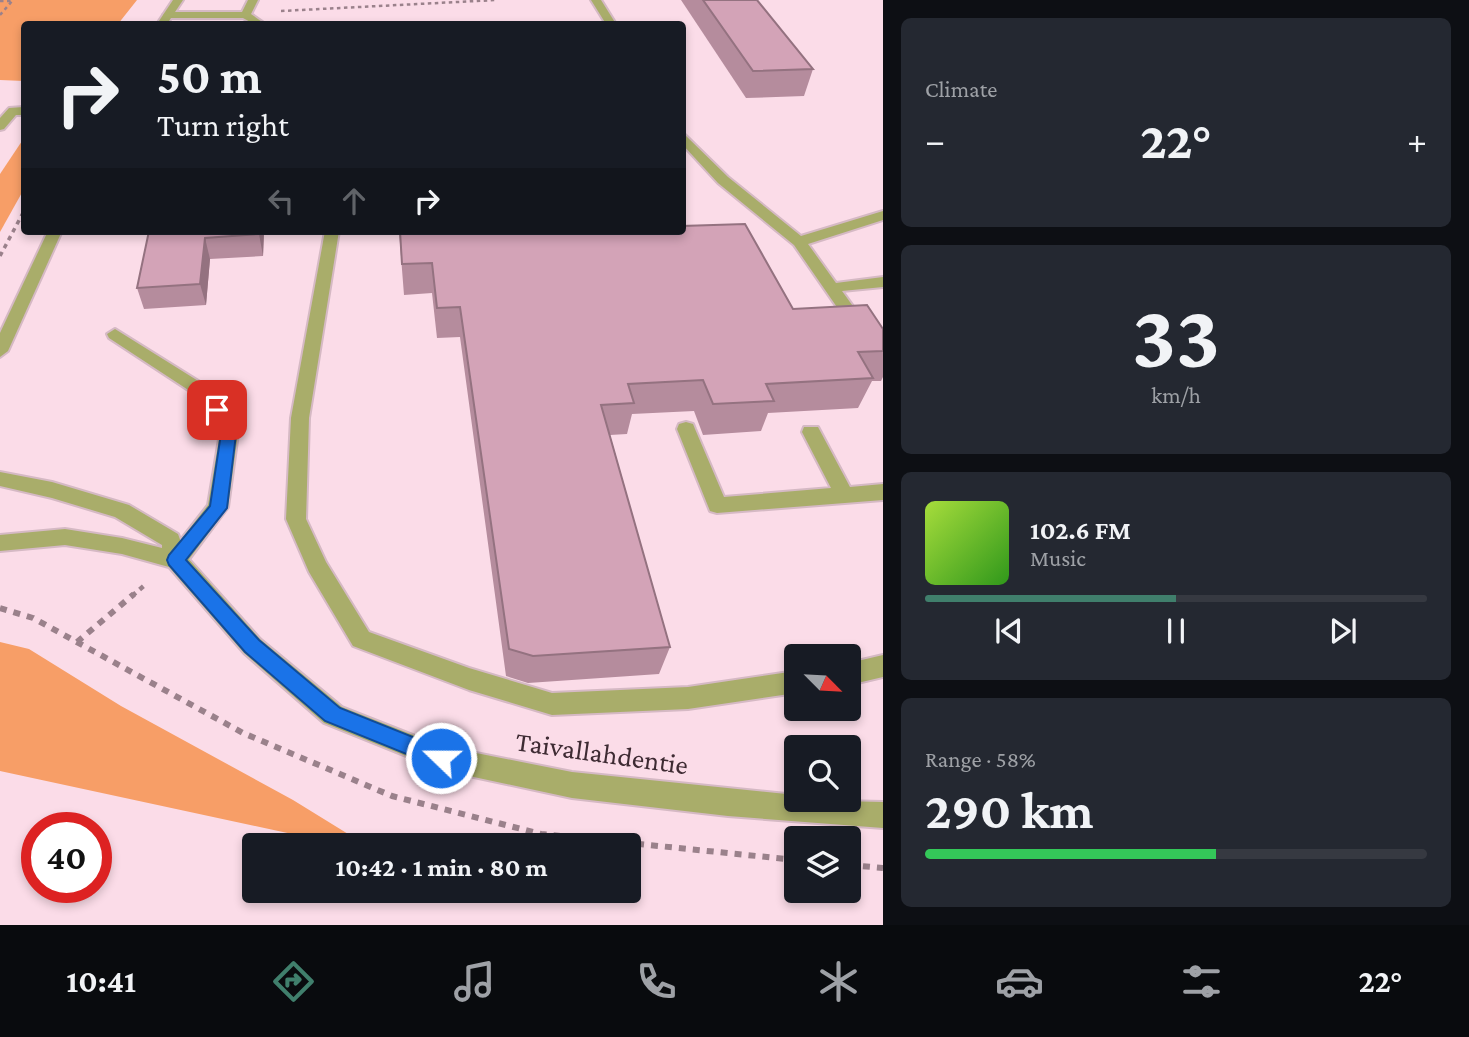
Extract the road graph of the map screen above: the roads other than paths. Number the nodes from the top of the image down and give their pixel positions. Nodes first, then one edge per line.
1 (178, 0) edge
2 (253, 0) edge
3 (596, 0) edge
4 (245, 15) junction
5 (165, 20) edge
6 (255, 21) edge
7 (609, 21) edge
8 (12, 111) edge
9 (0, 126) edge
10 (686, 140) edge
11 (883, 215) edge
12 (53, 235) edge
13 (331, 235) edge
14 (799, 242) junction
15 (883, 282) edge
16 (831, 288) junction
17 (115, 334) dead end
18 (0, 351) edge
19 (883, 361) edge
20 (687, 429) dead end
21 (811, 432) dead end
22 (0, 479) edge
23 (883, 492) edge
24 (844, 495) junction
25 (0, 543) edge
26 (176, 560) junction
27 (883, 665) edge
28 (861, 672) edge
29 (784, 684) edge
30 (883, 815) edge

1 - 5 street
2 - 4 street
3 - 7 street
4 - 5 street
4 - 6 street
8 - 9 street
10 - 14 street
11 - 14 street
12 - 18 street
13 - 29 street
14 - 16 street
15 - 16 street
16 - 19 street
17 - 26 street
20 - 24 street
21 - 24 street
22 - 26 street, Taivallahdentie
23 - 24 street
25 - 26 street
26 - 30 street, Taivallahdentie
27 - 28 street

